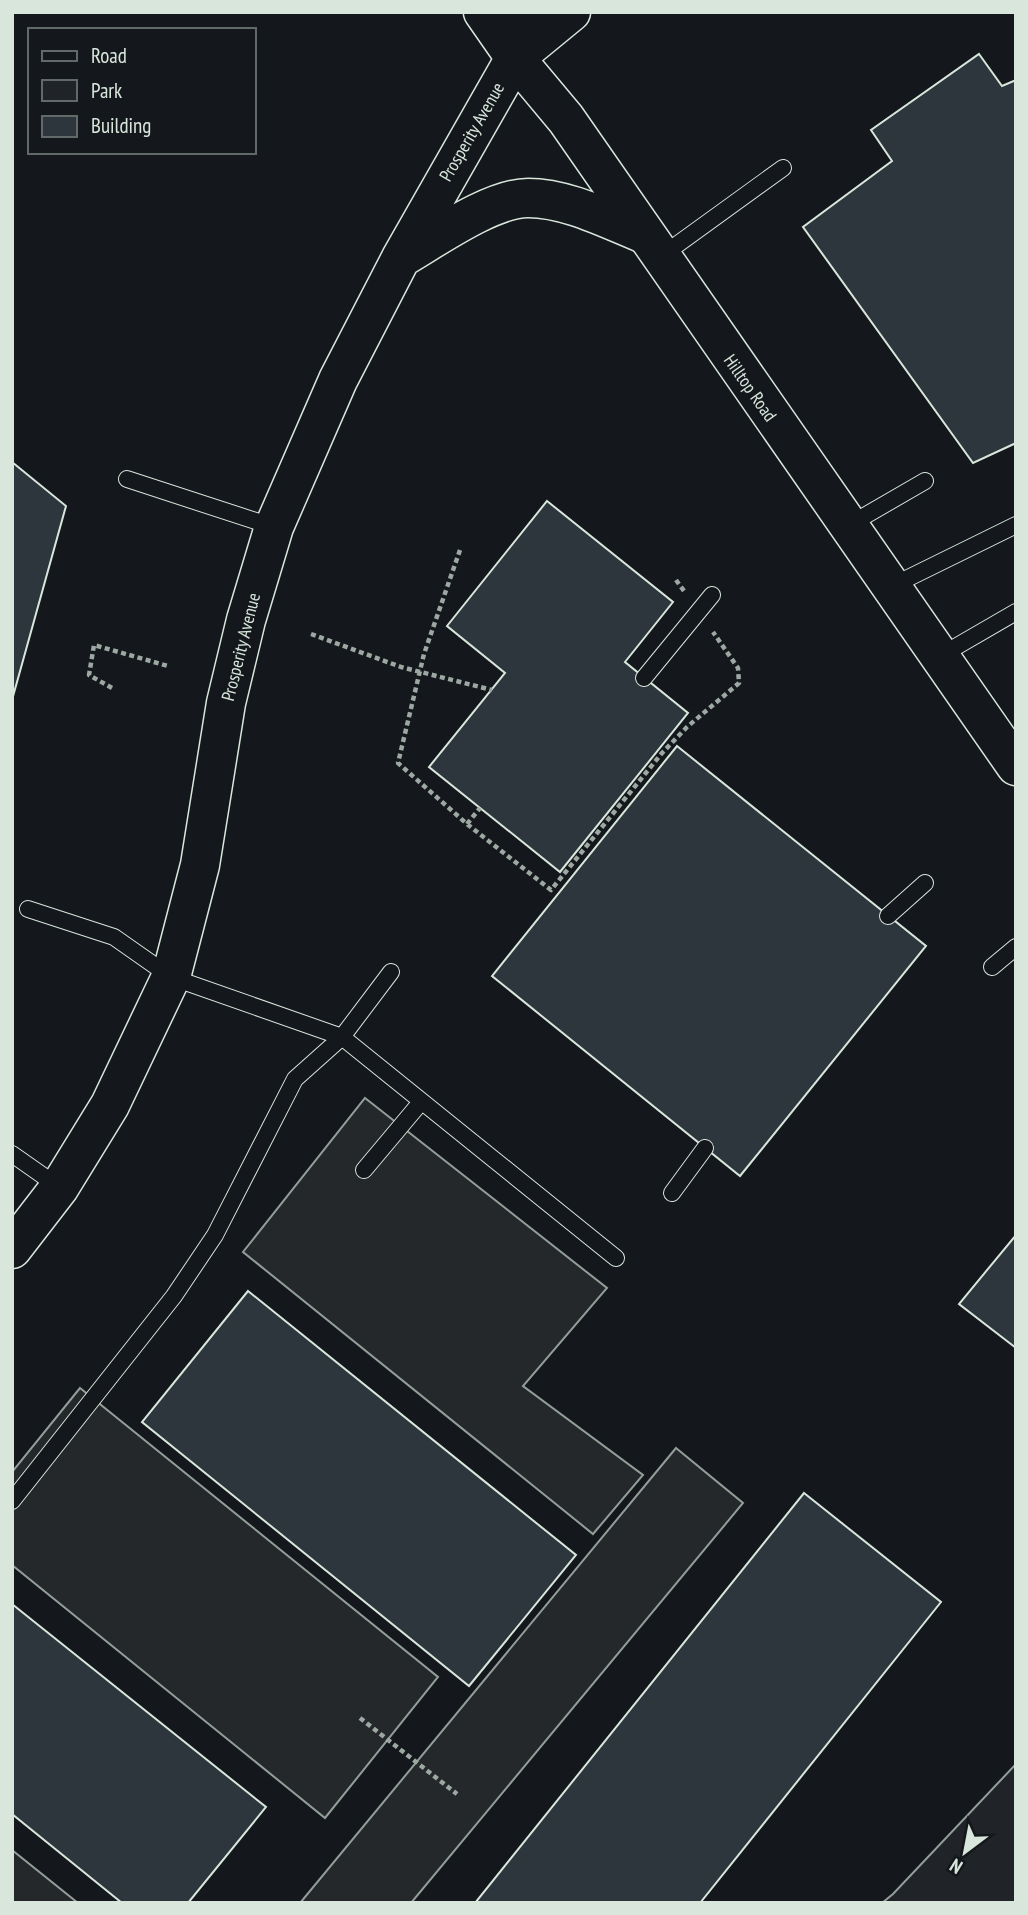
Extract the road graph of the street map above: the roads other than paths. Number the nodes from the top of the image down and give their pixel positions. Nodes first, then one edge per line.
1 (483, 12) edge
2 (525, 12) edge
3 (570, 12) edge
4 (515, 58) junction
5 (783, 167) dead end
6 (650, 245) junction
7 (401, 258) junction
8 (127, 479) dead end
9 (925, 481) dead end
10 (1016, 525) edge
11 (847, 526) junction
12 (274, 527) junction
13 (890, 587) junction
14 (712, 594) dead end
15 (1016, 612) edge
16 (940, 656) junction
17 (644, 678) dead end
18 (1016, 766) edge
19 (925, 883) dead end
20 (28, 909) dead end
21 (888, 916) dead end
22 (1016, 947) edge
23 (992, 967) dead end
24 (391, 972) dead end
25 (171, 977) junction
26 (342, 1037) junction
27 (421, 1101) junction
28 (705, 1148) dead end
29 (12, 1154) edge
30 (363, 1170) dead end
31 (59, 1188) junction
32 (672, 1193) dead end
33 (12, 1249) edge
34 (615, 1258) dead end
35 (12, 1502) edge

1 - 4 main road, Hilltop Road
2 - 4 main road, Prosperity Avenue
3 - 4 main road, Prosperity Avenue
4 - 6 main road, Hilltop Road
4 - 7 main road, Prosperity Avenue
5 - 6 lane
6 - 7 main road
6 - 11 main road, Hilltop Road
7 - 12 main road, Prosperity Avenue
8 - 12 lane
9 - 11 lane
10 - 13 lane
11 - 13 main road, Hilltop Road
12 - 25 main road, Prosperity Avenue
13 - 16 main road, Hilltop Road
14 - 17 lane
15 - 16 lane
16 - 18 main road, Hilltop Road
19 - 21 lane
20 - 25 lane
22 - 23 lane
24 - 26 lane
25 - 26 lane
25 - 31 main road, Prosperity Avenue
26 - 27 lane
26 - 35 lane
27 - 30 lane
27 - 34 lane
28 - 32 lane
29 - 31 lane
31 - 33 main road, Prosperity Avenue

